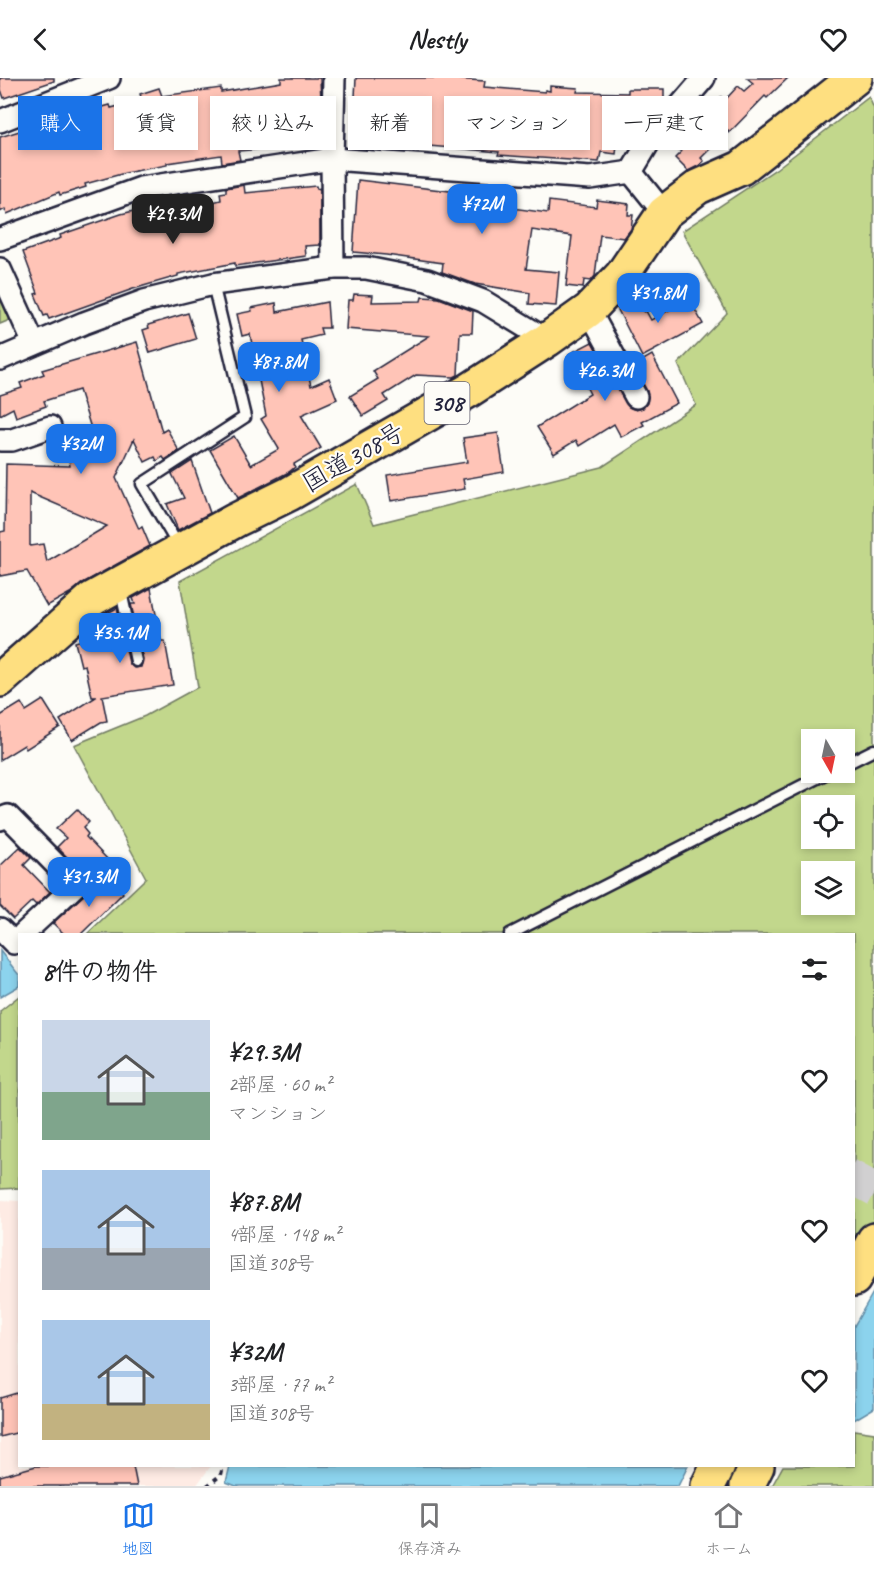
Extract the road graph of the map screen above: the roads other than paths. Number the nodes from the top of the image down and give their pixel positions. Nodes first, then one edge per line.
1 (109, 78) edge
2 (334, 78) edge
3 (704, 78) edge
4 (855, 78) edge
5 (0, 121) edge
6 (332, 159) junction
7 (631, 172) junction
8 (664, 213) junction
9 (0, 239) edge
10 (333, 268) junction
11 (0, 269) edge
12 (213, 284) junction
13 (589, 310) junction
14 (547, 340) junction
15 (34, 344) junction
16 (0, 358) edge
17 (636, 397) dead end
18 (50, 427) dead end
19 (0, 440) edge
20 (181, 551) junction
21 (119, 583) junction
22 (136, 661) dead end
23 (2, 673) edge
24 (874, 750) edge
25 (855, 760) edge
26 (807, 783) edge
27 (0, 819) edge
28 (0, 929) edge
29 (24, 933) edge
30 (512, 933) edge
31 (18, 940) edge
32 (874, 1240) edge
33 (855, 1277) edge
34 (718, 1467) edge
35 (756, 1467) edge
36 (708, 1486) edge
37 (747, 1486) edge

1 - 5 street
2 - 6 street
3 - 7 street
4 - 8 highway, 国道308号 / 308
6 - 7 street
6 - 9 street
6 - 10 street
7 - 8 street
8 - 13 highway, 国道308号 / 308
10 - 12 street
10 - 14 street
11 - 15 street
12 - 15 street
12 - 20 lane
13 - 14 highway, 国道308号 / 308
13 - 17 street
14 - 20 highway, 国道308号 / 308
15 - 16 street
18 - 19 street
20 - 21 highway, 国道308号 / 308
21 - 22 lane
21 - 23 highway, 国道308号 / 308
24 - 25 lane
26 - 30 lane
27 - 29 street
28 - 31 street
32 - 33 highway
34 - 36 highway
35 - 37 highway

